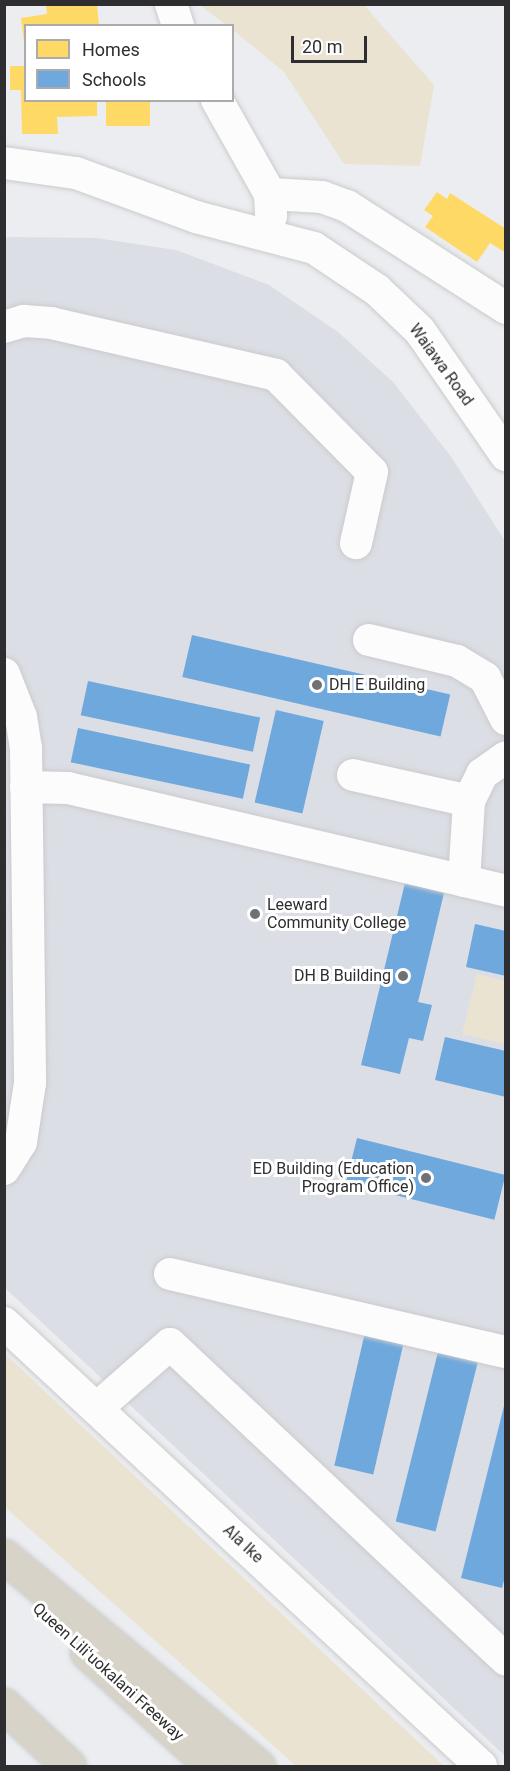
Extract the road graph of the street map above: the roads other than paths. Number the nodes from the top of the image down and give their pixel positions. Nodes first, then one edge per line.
1 (171, 4) edge
2 (177, 24) edge
3 (218, 102) edge
4 (4, 163) edge
5 (270, 194) junction
6 (272, 234) junction
7 (506, 308) edge
8 (4, 327) edge
9 (506, 455) edge
10 (356, 543) dead end
11 (369, 640) dead end
12 (4, 674) edge
13 (506, 719) edge
14 (506, 757) edge
15 (353, 775) dead end
16 (26, 787) junction
17 (469, 801) junction
18 (464, 881) junction
19 (506, 891) edge
20 (4, 1169) edge
21 (170, 1274) dead end
22 (4, 1323) edge
23 (506, 1352) edge
24 (97, 1408) junction
25 (4, 1556) edge
26 (4, 1577) edge
27 (506, 1660) edge
28 (4, 1705) edge
29 (69, 1767) edge
30 (212, 1767) edge
31 (258, 1767) edge
32 (481, 1767) edge

1 - 2 street
3 - 5 street
4 - 6 street, Waiawa Road
5 - 6 street
5 - 7 street
6 - 9 street, Waiawa Road
8 - 10 street
11 - 13 street
12 - 16 street
14 - 17 street
15 - 17 street
16 - 18 street
16 - 20 street
17 - 18 street
18 - 19 street
21 - 23 street
22 - 24 street, Ala Ike
24 - 27 street
24 - 32 street, Ala Ike
25 - 31 highway
26 - 30 highway, Queen Liliʻuokalani Freeway
28 - 29 highway

